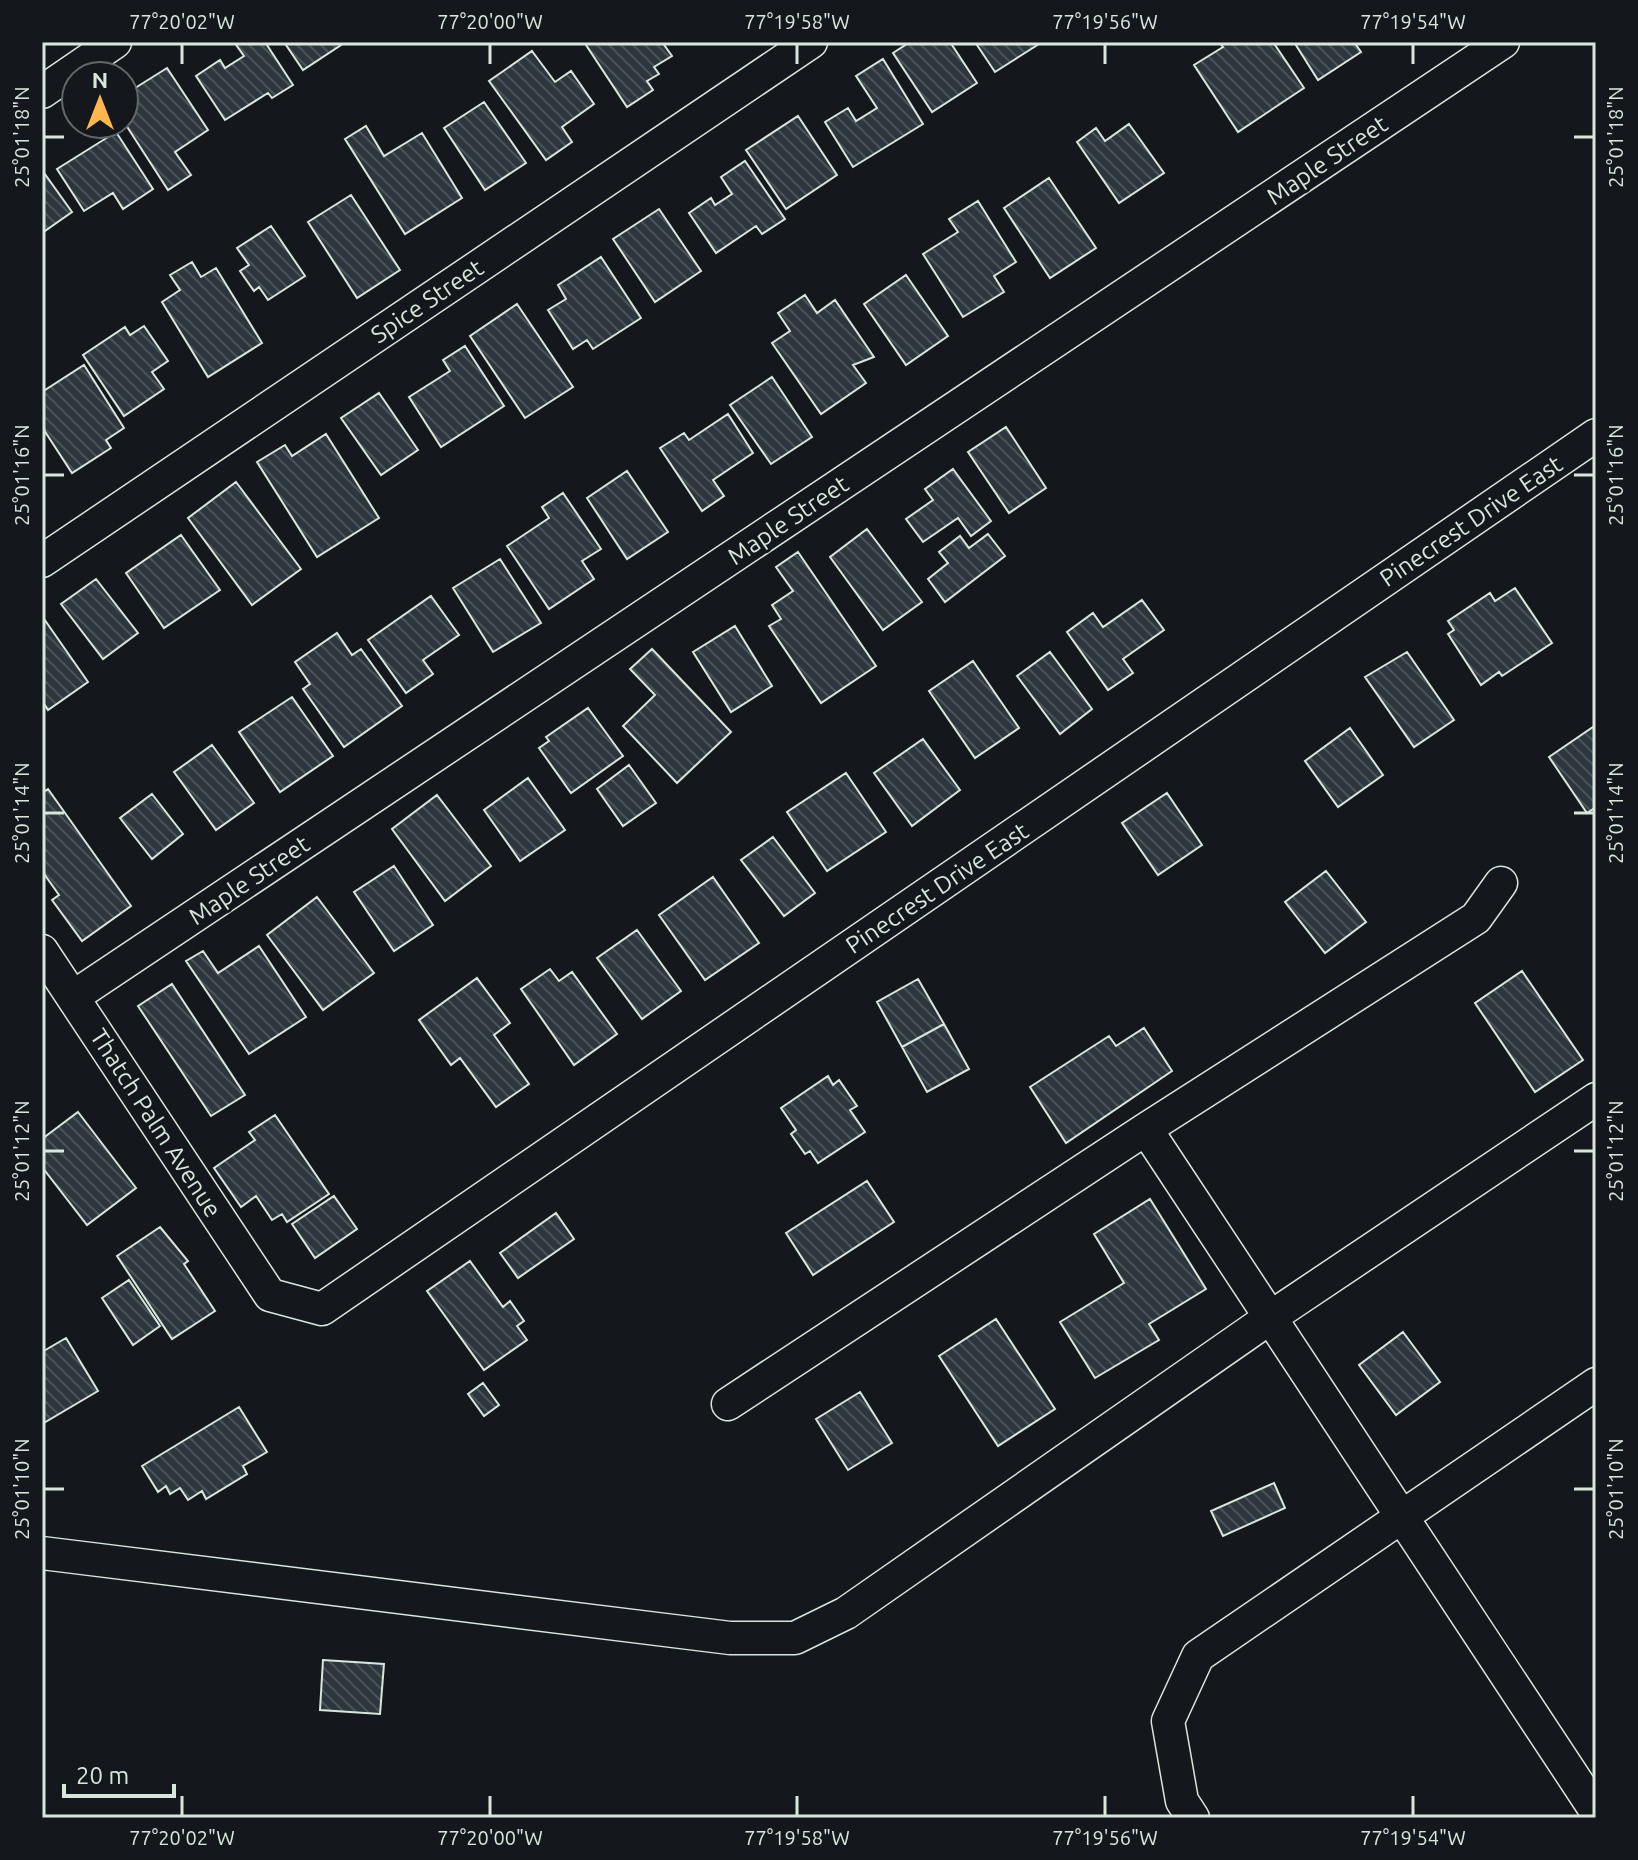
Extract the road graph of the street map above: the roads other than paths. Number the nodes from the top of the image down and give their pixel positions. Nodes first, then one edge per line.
1 (115, 42) edge
2 (811, 42) edge
3 (1503, 42) edge
4 (42, 92) edge
5 (1596, 435) edge
6 (42, 561) edge
7 (1501, 883) dead end
8 (42, 951) edge
9 (73, 997) junction
10 (1596, 1099) edge
11 (1146, 1129) junction
12 (270, 1295) joint
13 (1271, 1317) junction
14 (1596, 1384) edge
15 (728, 1404) dead end
16 (1403, 1517) junction
17 (42, 1553) edge
18 (1596, 1811) edge
19 (1193, 1818) edge

1 - 4 street
2 - 6 street, Spice Street
3 - 9 street, Maple Street
5 - 12 street, Pinecrest Drive East
7 - 11 street
8 - 9 street, Thatch Palm Avenue
9 - 12 street, Thatch Palm Avenue
10 - 13 street
11 - 13 street
11 - 15 street
13 - 16 street
13 - 17 street
14 - 16 street
16 - 18 street
16 - 19 street

